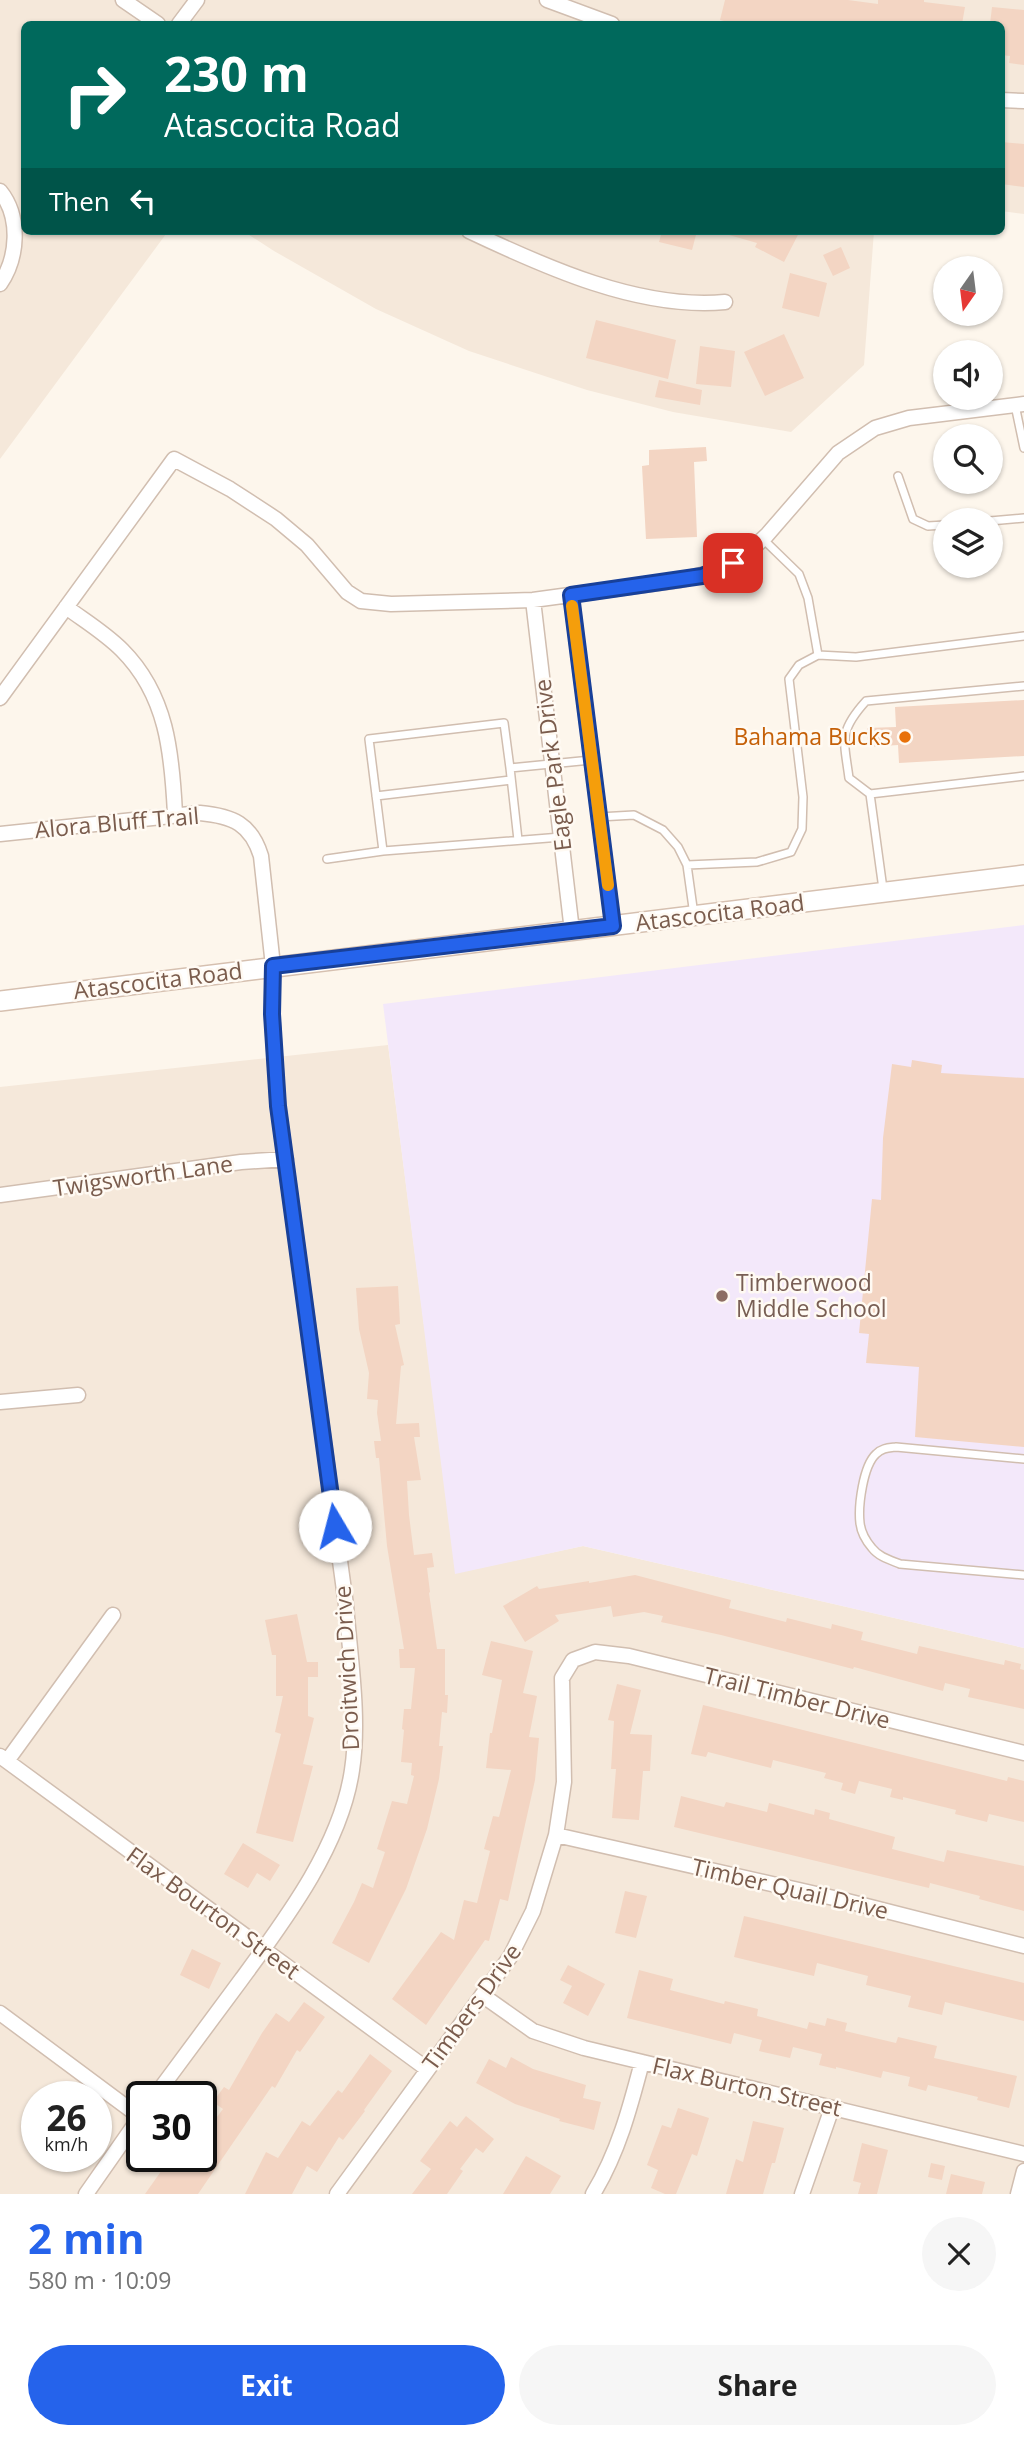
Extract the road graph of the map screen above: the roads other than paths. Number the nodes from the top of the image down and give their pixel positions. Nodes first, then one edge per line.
1 (123, 0) edge
2 (197, 0) edge
3 (547, 0) edge
4 (154, 21) edge
5 (181, 21) edge
6 (604, 21) edge
7 (1005, 100) edge
8 (1024, 101) edge
9 (0, 191) edge
10 (478, 235) edge
11 (0, 284) edge
12 (726, 302) dead end
13 (1019, 404) edge
14 (1024, 447) edge
15 (898, 476) dead end
16 (1024, 518) edge
17 (1003, 520) edge
18 (933, 526) edge
19 (763, 539) junction
20 (571, 595) junction
21 (533, 600) junction
22 (66, 607) junction
23 (1024, 636) edge
24 (818, 655) junction
25 (1024, 686) edge
26 (0, 698) edge
27 (592, 760) junction
28 (553, 764) junction
29 (510, 768) junction
30 (1024, 776) edge
31 (511, 780) junction
32 (870, 794) junction
33 (376, 796) junction
34 (175, 814) junction
35 (599, 817) junction
36 (234, 820) joint
37 (0, 834) edge
38 (561, 836) junction
39 (518, 840) junction
40 (383, 851) junction
41 (327, 859) dead end
42 (687, 865) junction
43 (1024, 875) edge
44 (883, 892) junction
45 (694, 916) junction
46 (613, 926) junction
47 (572, 931) junction
48 (273, 966) junction
49 (0, 1000) edge
50 (286, 1158) junction
51 (0, 1195) edge
52 (78, 1395) dead end
53 (0, 1402) edge
54 (1024, 1459) edge
55 (1024, 1575) edge
56 (113, 1615) dead end
57 (598, 1653) joint
58 (1024, 1753) edge
59 (3, 1759) edge
60 (556, 1835) junction
61 (1024, 1946) edge
62 (264, 1949) junction
63 (482, 1995) junction
64 (0, 2013) edge
65 (642, 2062) junction
66 (427, 2069) junction
67 (166, 2081) edge
68 (126, 2104) edge
69 (832, 2108) junction
70 (126, 2137) edge
71 (1024, 2154) edge
72 (1024, 2171) edge
73 (86, 2194) edge
74 (337, 2194) edge
75 (593, 2194) edge
76 (802, 2194) edge
77 (1018, 2194) edge

1 - 4 street
2 - 5 street
3 - 6 street
7 - 8 street
9 - 11 street
10 - 12 street
13 - 14 lane
13 - 19 street
15 - 18 lane
16 - 17 lane
19 - 20 street
19 - 24 lane
20 - 21 street
20 - 27 street, Eagle Park Drive
21 - 22 street
21 - 28 street, Eagle Park Drive
22 - 26 street
22 - 34 street
23 - 24 lane
24 - 42 lane
25 - 32 lane
27 - 28 lane
27 - 35 street, Eagle Park Drive
28 - 29 lane
28 - 38 street, Eagle Park Drive
29 - 31 lane
29 - 33 lane
30 - 32 lane
31 - 33 lane
31 - 39 lane
32 - 44 lane
33 - 40 lane
34 - 36 street, Alora Bluff Trail
34 - 37 street, Alora Bluff Trail
35 - 42 lane
35 - 46 street, Eagle Park Drive
36 - 48 street, Droitwich Drive
38 - 39 lane
38 - 47 street, Eagle Park Drive
39 - 40 lane
40 - 41 lane
42 - 45 lane
43 - 44 main road, Atascocita Road
44 - 45 main road, Atascocita Road
45 - 46 main road, Atascocita Road
46 - 47 main road, Atascocita Road
47 - 48 main road, Atascocita Road
48 - 49 main road, Atascocita Road
48 - 50 street, Droitwich Drive
50 - 51 street, Twigsworth Lane
50 - 62 street, Droitwich Drive
52 - 53 street
54 - 55 lane
56 - 59 street
57 - 58 street, Trail Timber Drive
57 - 60 street, Timbers Drive
59 - 62 street, Flax Bourton Street
60 - 61 street, Timber Quail Drive
60 - 63 street, Timbers Drive
62 - 66 street, Flax Bourton Street
62 - 67 street, Droitwich Drive
63 - 65 street, Flax Burton Street
63 - 66 street, Timbers Drive
64 - 68 street
65 - 69 street, Flax Burton Street
65 - 75 street
66 - 74 street, Timbers Drive
69 - 71 street, Flax Burton Street
69 - 76 street
70 - 73 street
72 - 77 street

